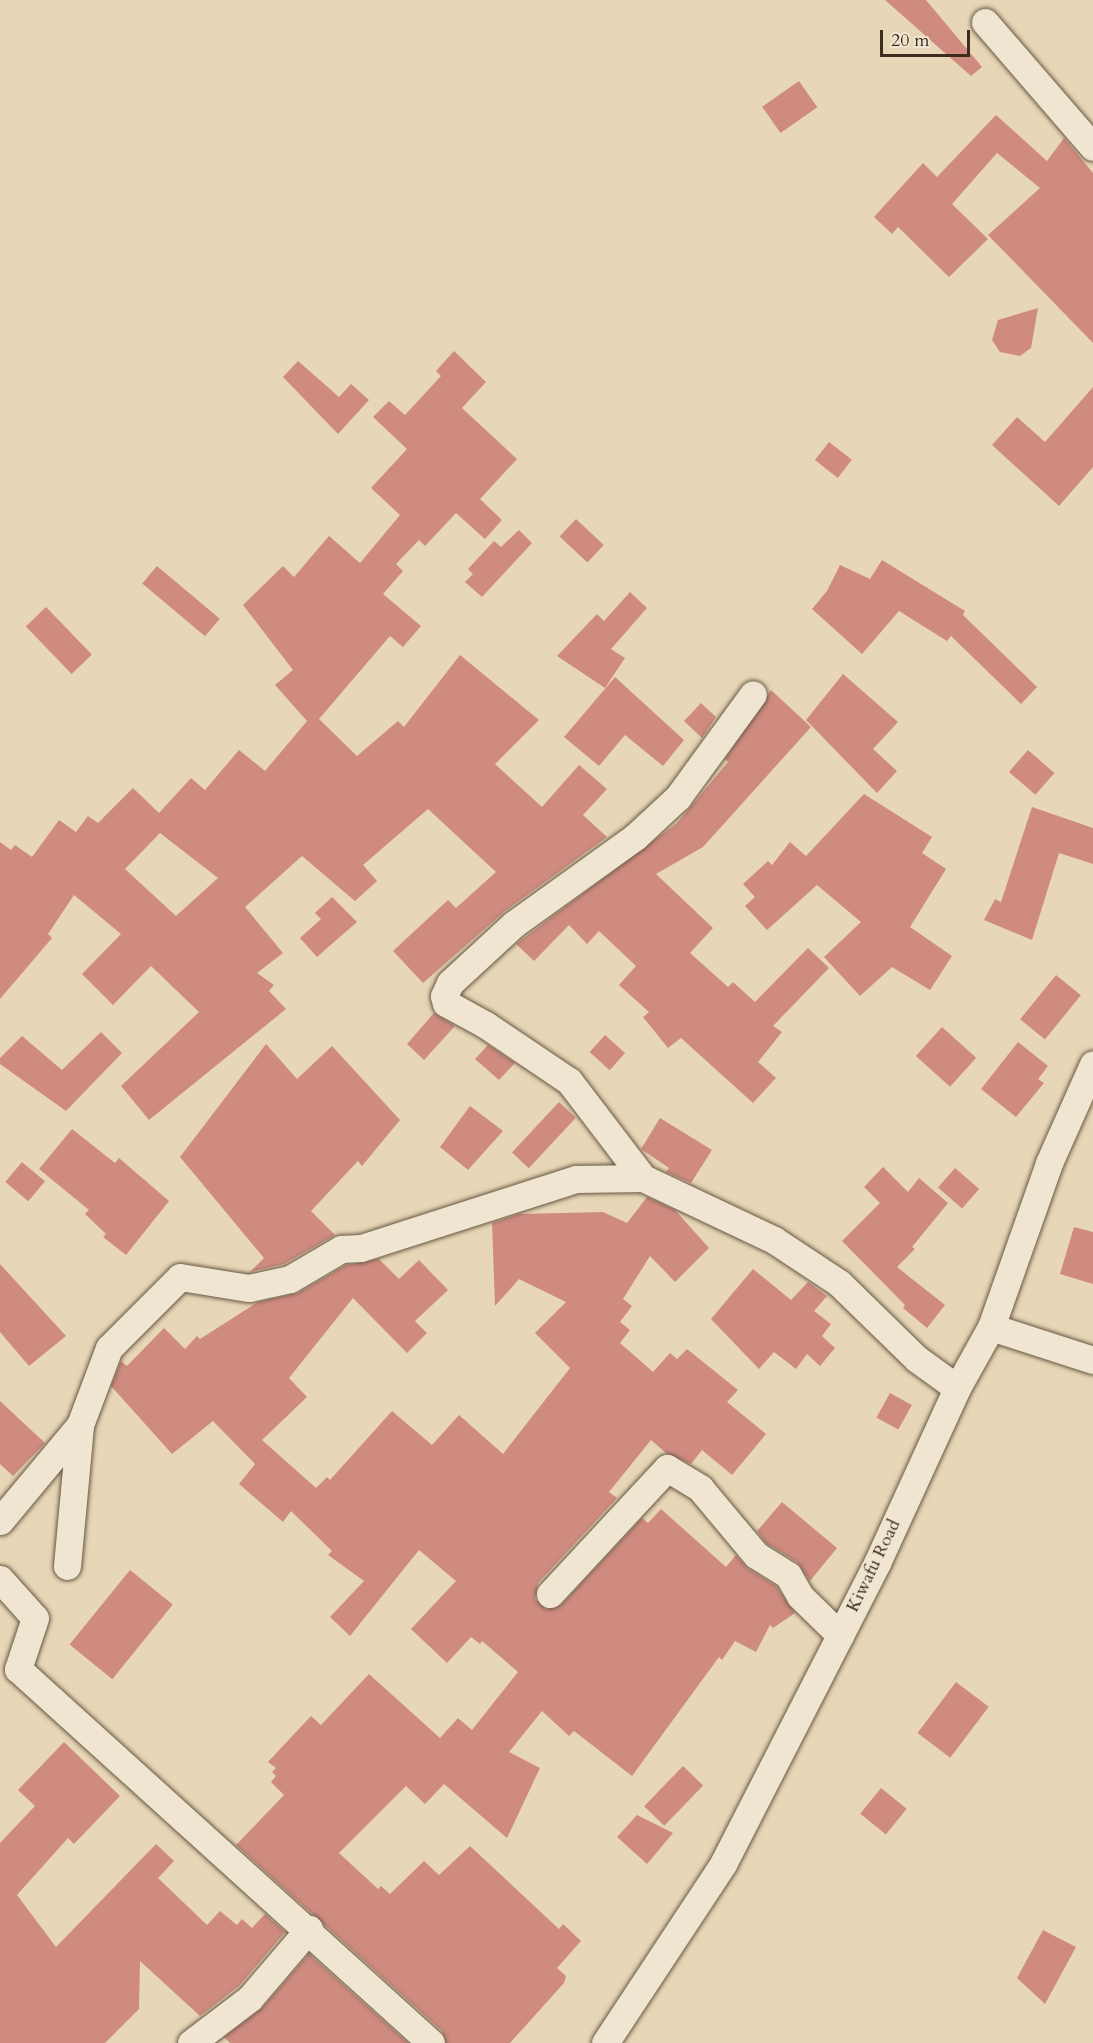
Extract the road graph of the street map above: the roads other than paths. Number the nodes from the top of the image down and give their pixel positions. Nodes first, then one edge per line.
1 (986, 22) dead end
2 (1093, 147) edge
3 (753, 694) dead end
4 (1093, 1064) edge
5 (643, 1178) junction
6 (991, 1327) junction
7 (1093, 1360) edge
8 (957, 1388) junction
9 (80, 1425) junction
10 (0, 1521) edge
11 (67, 1566) dead end
12 (0, 1580) edge
13 (550, 1594) dead end
14 (840, 1635) junction
15 (309, 1929) junction
16 (191, 2043) edge
17 (431, 2043) edge
18 (605, 2043) edge

1 - 2 street
3 - 5 street
4 - 6 street, Kiwafu Road
5 - 8 street
5 - 9 street
6 - 7 street
6 - 8 street, Kiwafu Road
8 - 14 street, Kiwafu Road
9 - 10 street
9 - 11 street
12 - 15 street
13 - 14 street
14 - 18 street, Kiwafu Road
15 - 16 street
15 - 17 street

